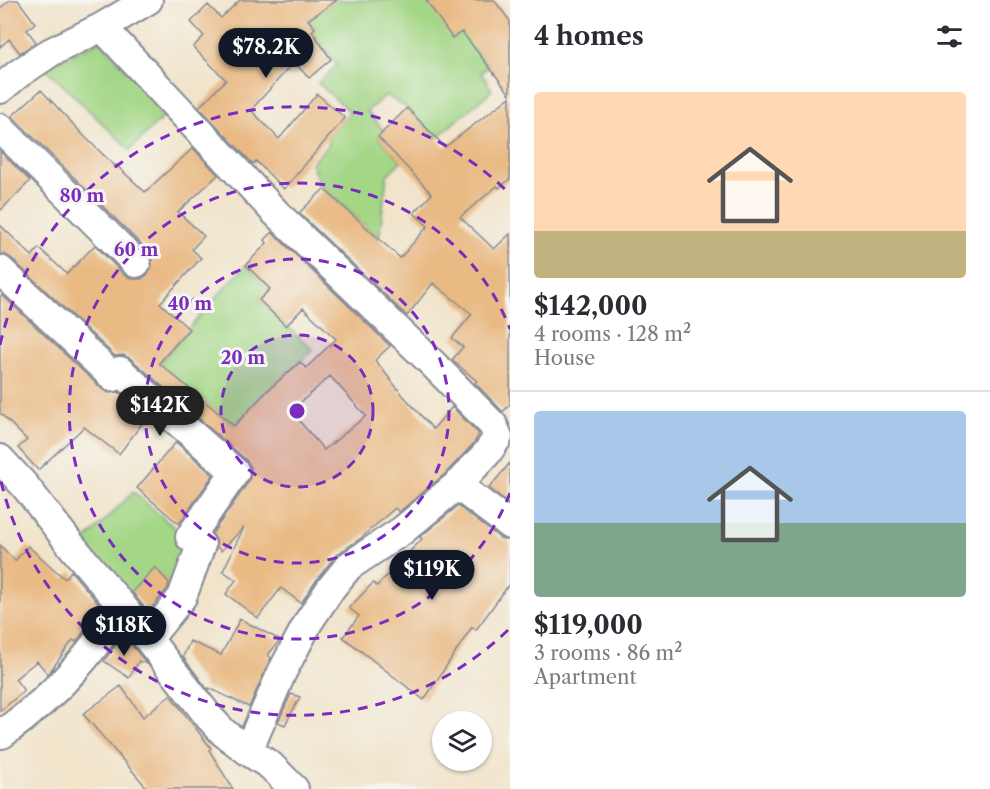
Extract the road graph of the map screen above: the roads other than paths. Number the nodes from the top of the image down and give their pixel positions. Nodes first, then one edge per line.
1 (148, 0) edge
2 (102, 27) junction
3 (0, 89) edge
4 (0, 128) edge
5 (136, 262) dead end
6 (0, 270) edge
7 (0, 459) edge
8 (457, 485) junction
9 (510, 525) edge
10 (123, 607) junction
11 (148, 639) junction
12 (0, 731) edge
13 (248, 751) junction
14 (294, 789) edge

1 - 2 street
2 - 3 street
2 - 8 street
4 - 5 street
6 - 11 street
7 - 10 street
8 - 9 street
8 - 13 street
10 - 11 street
10 - 12 street
11 - 13 street
13 - 14 street

